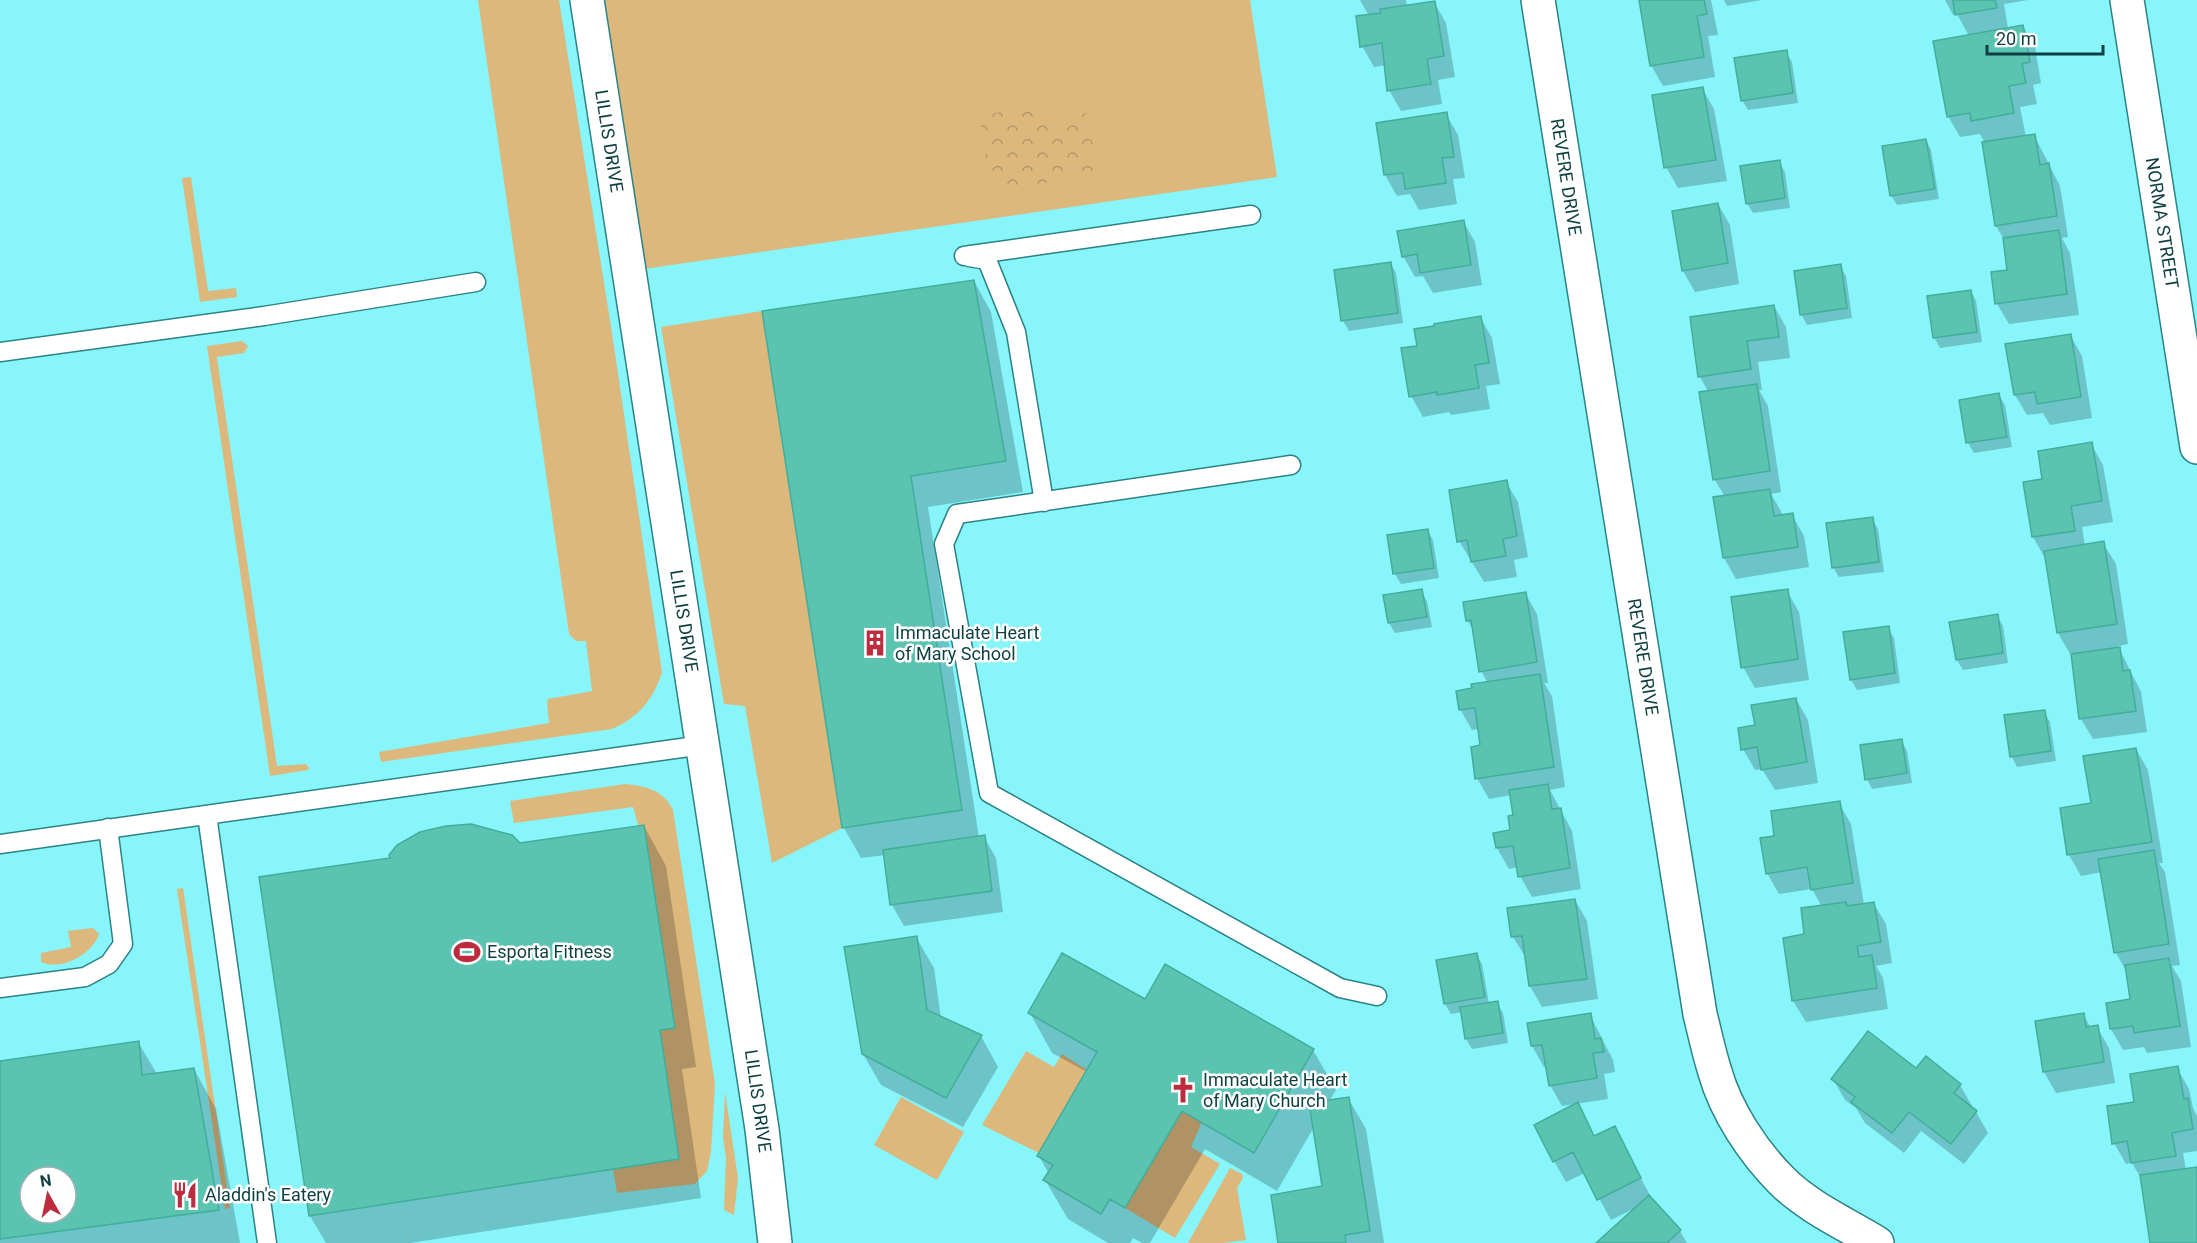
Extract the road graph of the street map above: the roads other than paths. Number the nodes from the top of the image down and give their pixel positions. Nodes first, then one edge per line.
1 (587, 0) edge
2 (1538, 0) edge
3 (2127, 0) edge
4 (1251, 215) dead end
5 (476, 282) dead end
6 (0, 352) edge
7 (2197, 447) edge
8 (1291, 465) dead end
9 (1044, 502) junction
10 (703, 745) junction
11 (207, 815) junction
12 (108, 828) junction
13 (0, 844) edge
14 (0, 988) edge
15 (1377, 996) dead end
16 (267, 1243) edge
17 (775, 1243) edge
18 (1878, 1243) edge

1 - 10 street, LILLIS DRIVE
2 - 18 street, REVERE DRIVE
3 - 7 street, NORMA STREET
4 - 9 lane
5 - 6 lane
8 - 9 lane
9 - 15 lane
10 - 11 lane
10 - 17 street, LILLIS DRIVE
11 - 12 lane
11 - 16 lane
12 - 13 lane
12 - 14 lane

